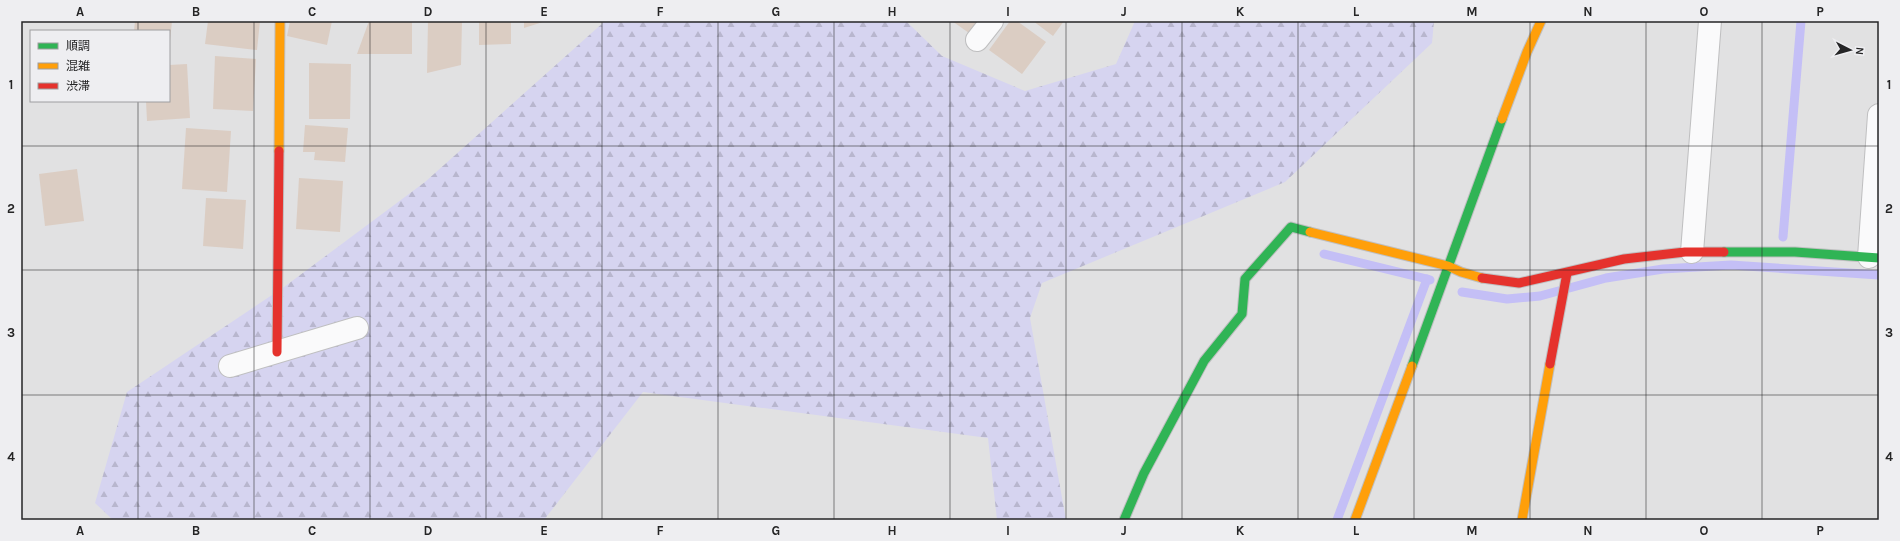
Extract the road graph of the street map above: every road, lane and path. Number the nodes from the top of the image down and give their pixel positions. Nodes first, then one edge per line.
1 (280, 21) edge
2 (992, 21) edge
3 (1541, 21) edge
4 (1710, 21) edge
5 (977, 40) dead end
6 (1879, 115) edge
7 (1692, 252) junction
8 (1874, 258) edge
9 (1448, 266) junction
10 (1567, 273) junction
11 (357, 328) dead end
12 (276, 352) junction
13 (230, 366) dead end
14 (1124, 520) edge
15 (1355, 520) edge
16 (1522, 520) edge

1 - 12 street
2 - 5 street
3 - 9 street
4 - 7 street
6 - 8 street
7 - 8 street
7 - 10 street
9 - 10 street
9 - 14 street
9 - 15 street
10 - 16 street
11 - 12 street
12 - 13 street

